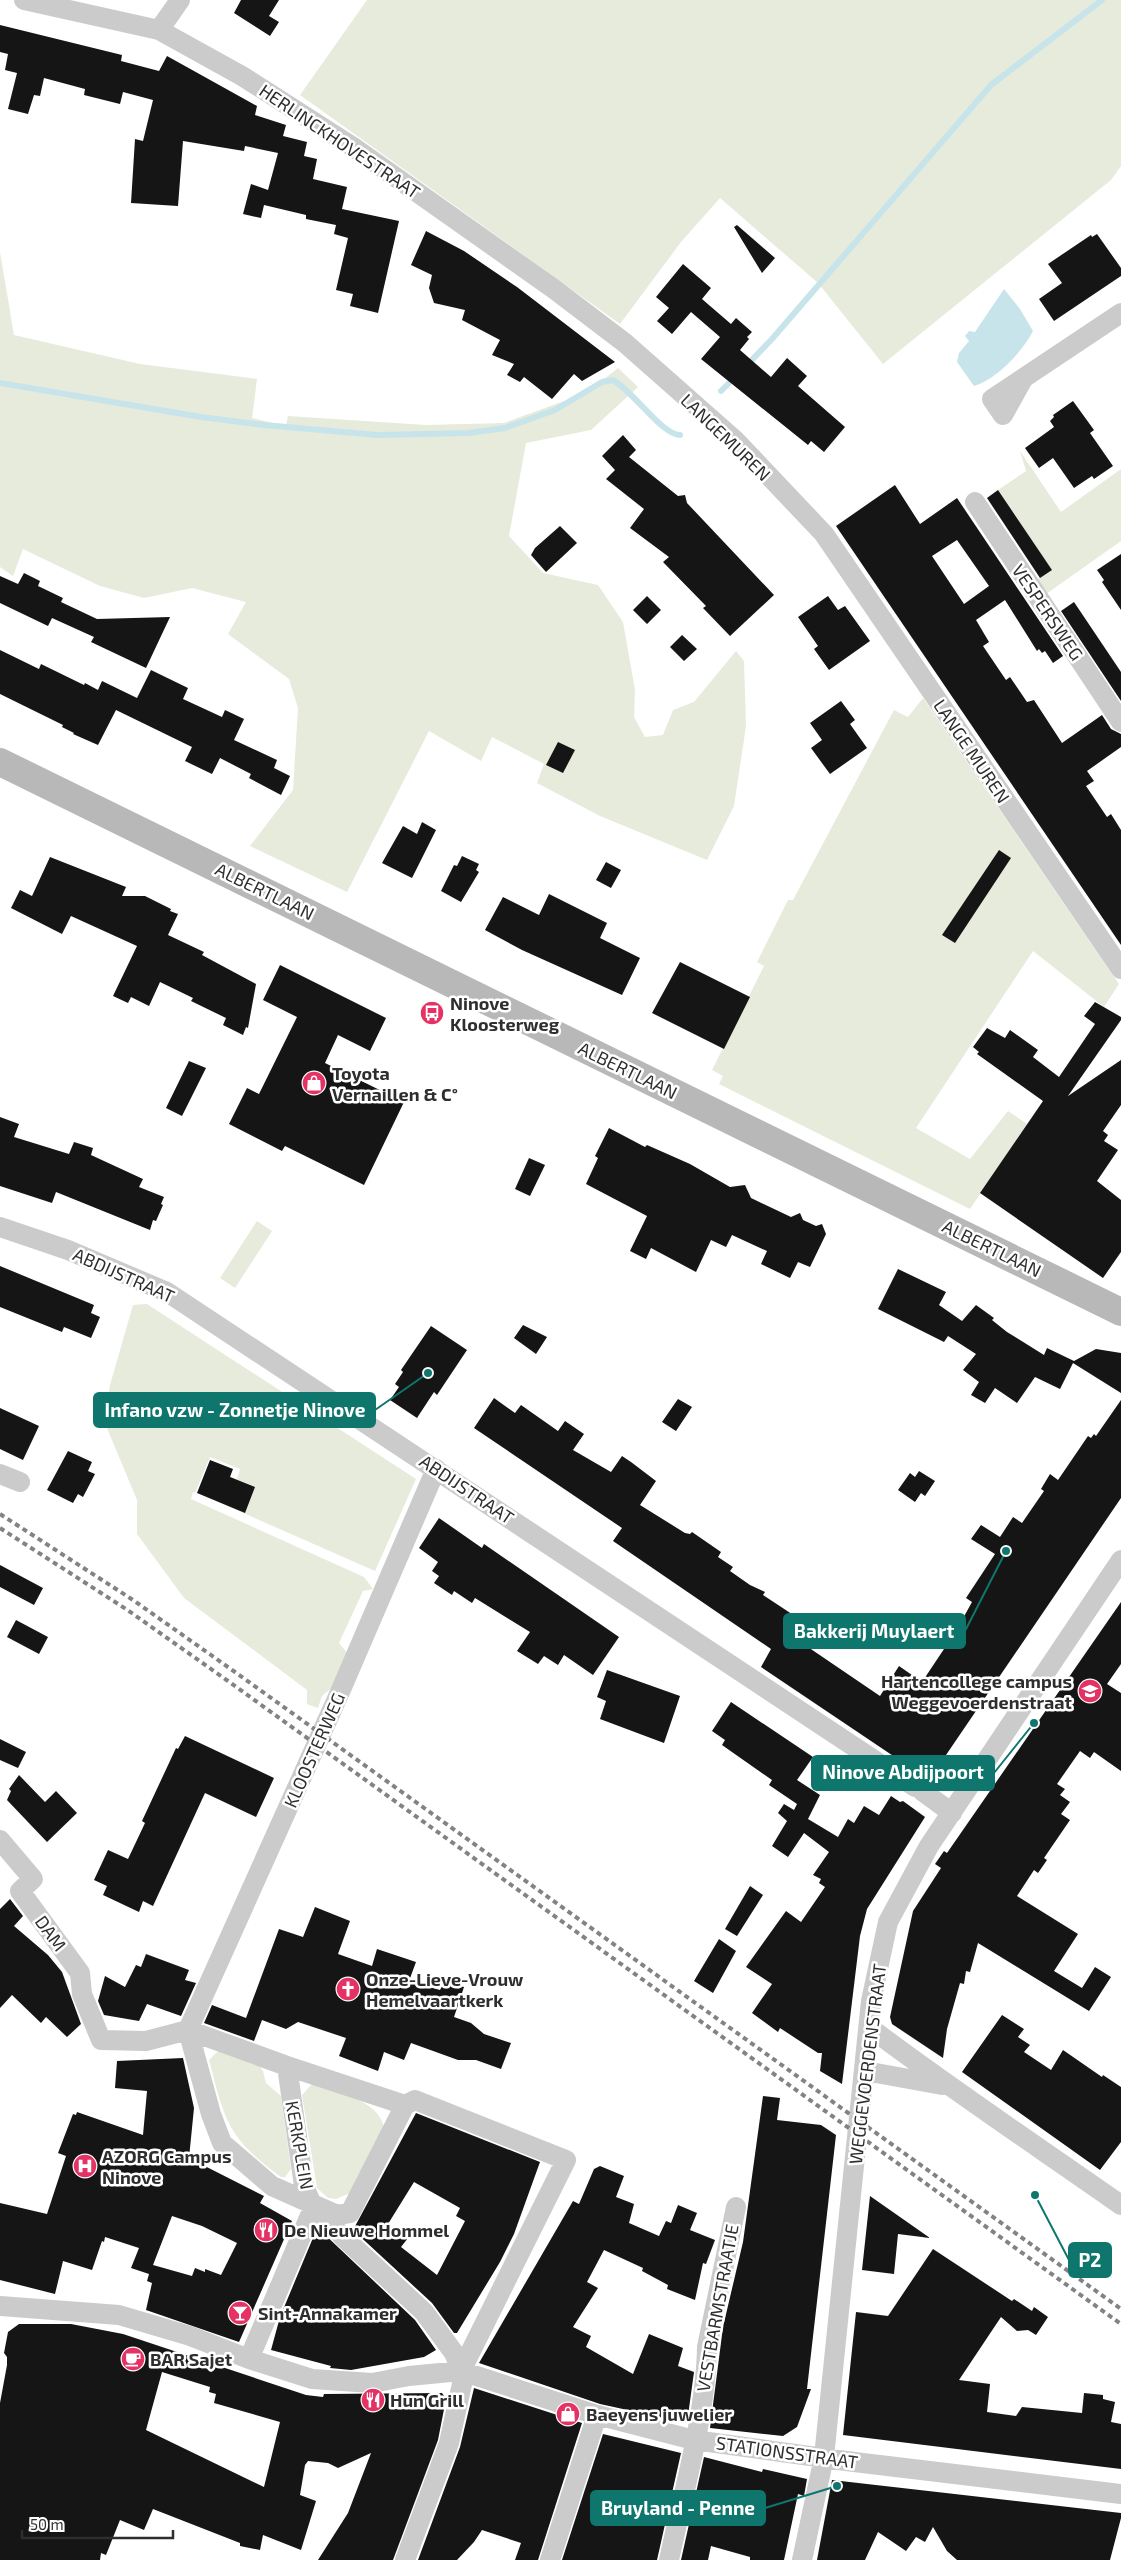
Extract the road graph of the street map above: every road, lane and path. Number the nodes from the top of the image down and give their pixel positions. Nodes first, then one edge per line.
1 (24, 0) edge
2 (180, 0) edge
3 (159, 30) junction
4 (1121, 313) edge
5 (625, 344) joint
6 (1023, 379) dead end
7 (975, 502) dead end
8 (824, 534) joint
9 (1121, 722) edge
10 (0, 762) edge
11 (1121, 968) edge
12 (0, 1227) edge
13 (1121, 1312) edge
14 (436, 1469) junction
15 (0, 1474) edge
16 (20, 1482) dead end
17 (1121, 1560) edge
18 (952, 1813) junction
19 (0, 1840) edge
20 (869, 2027) junction
21 (188, 2030) junction
22 (286, 2066) junction
23 (865, 2071) junction
24 (947, 2086) junction
25 (405, 2105) junction
26 (313, 2206) junction
27 (1121, 2206) edge
28 (736, 2207) dead end
29 (0, 2306) edge
30 (250, 2359) junction
31 (461, 2371) junction
32 (597, 2415) junction
33 (694, 2440) junction
34 (824, 2457) junction
35 (1121, 2494) edge
36 (406, 2560) edge
37 (550, 2560) edge
38 (669, 2560) edge
39 (802, 2560) edge

1 - 3 street, HERLINCKHOVESTRAAT
2 - 3 street
3 - 5 street, HERLINCKHOVESTRAAT
4 - 6 street
5 - 8 street, LANGEMUREN
7 - 9 street, VESPERSWEG
8 - 11 street, LANGE MUREN
10 - 13 main road, ALBERTLAAN
12 - 14 street, ABDIJSTRAAT
14 - 18 street, ABDIJSTRAAT
14 - 21 street, KLOOSTERWEG
15 - 16 street
17 - 18 street, WEGGEVOERDENSTRAAT
18 - 20 street, WEGGEVOERDENSTRAAT
19 - 21 street, DAM
20 - 23 street, WEGGEVOERDENSTRAAT
20 - 24 street
21 - 22 street
21 - 26 street, KERKPLEIN
22 - 25 street
22 - 26 street, KERKPLEIN
23 - 24 street
23 - 34 street, WEGGEVOERDENSTRAAT
24 - 27 street
25 - 26 street, KERKPLEIN
25 - 31 street
26 - 30 street
26 - 31 street
28 - 33 street, VESTBARMSTRAATJE
29 - 30 street
30 - 31 street
31 - 32 street, STATIONSSTRAAT
31 - 36 street
32 - 33 street, STATIONSSTRAAT
32 - 37 street
33 - 34 street, STATIONSSTRAAT
33 - 38 street, VESTBARMSTRAATJE
34 - 35 street, STATIONSSTRAAT
34 - 39 street, WEGGEVOERDENSTRAAT

